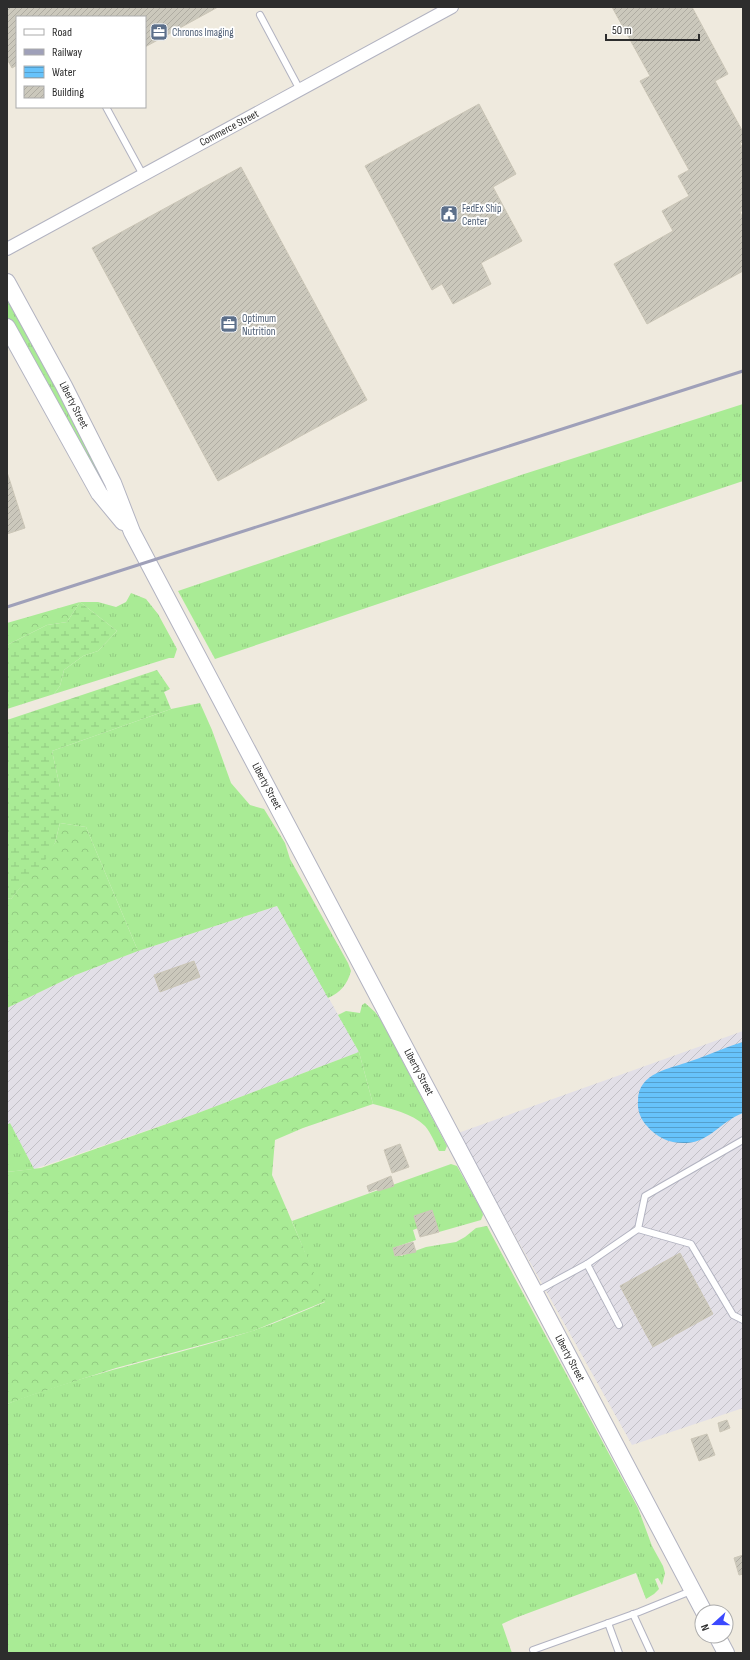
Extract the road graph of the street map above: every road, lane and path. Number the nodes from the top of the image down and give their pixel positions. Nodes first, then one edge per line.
1 (452, 7) edge
2 (260, 15) dead end
3 (300, 90) junction
4 (107, 108) edge
5 (143, 175) junction
6 (7, 249) edge
7 (7, 282) edge
8 (7, 327) edge
9 (132, 532) junction
10 (743, 1140) edge
11 (638, 1230) junction
12 (587, 1264) junction
13 (535, 1292) junction
14 (743, 1320) edge
15 (618, 1325) dead end
16 (693, 1590) junction
17 (700, 1604) edge
18 (633, 1614) junction
19 (608, 1623) junction
20 (721, 1644) edge
21 (534, 1650) dead end
22 (619, 1653) edge
23 (651, 1653) edge
24 (726, 1653) edge

1 - 3 street, Commerce Street
2 - 3 lane
3 - 5 street, Commerce Street
4 - 5 lane
5 - 6 street, Commerce Street
7 - 9 street, Liberty Street
8 - 9 street, Liberty Street
9 - 13 street, Liberty Street
10 - 11 lane
11 - 12 lane
11 - 14 lane
12 - 13 lane
12 - 15 lane
13 - 16 street, Liberty Street
16 - 17 street, Liberty Street
16 - 18 lane
18 - 19 lane
18 - 23 lane
19 - 21 lane
19 - 22 lane
20 - 24 street

